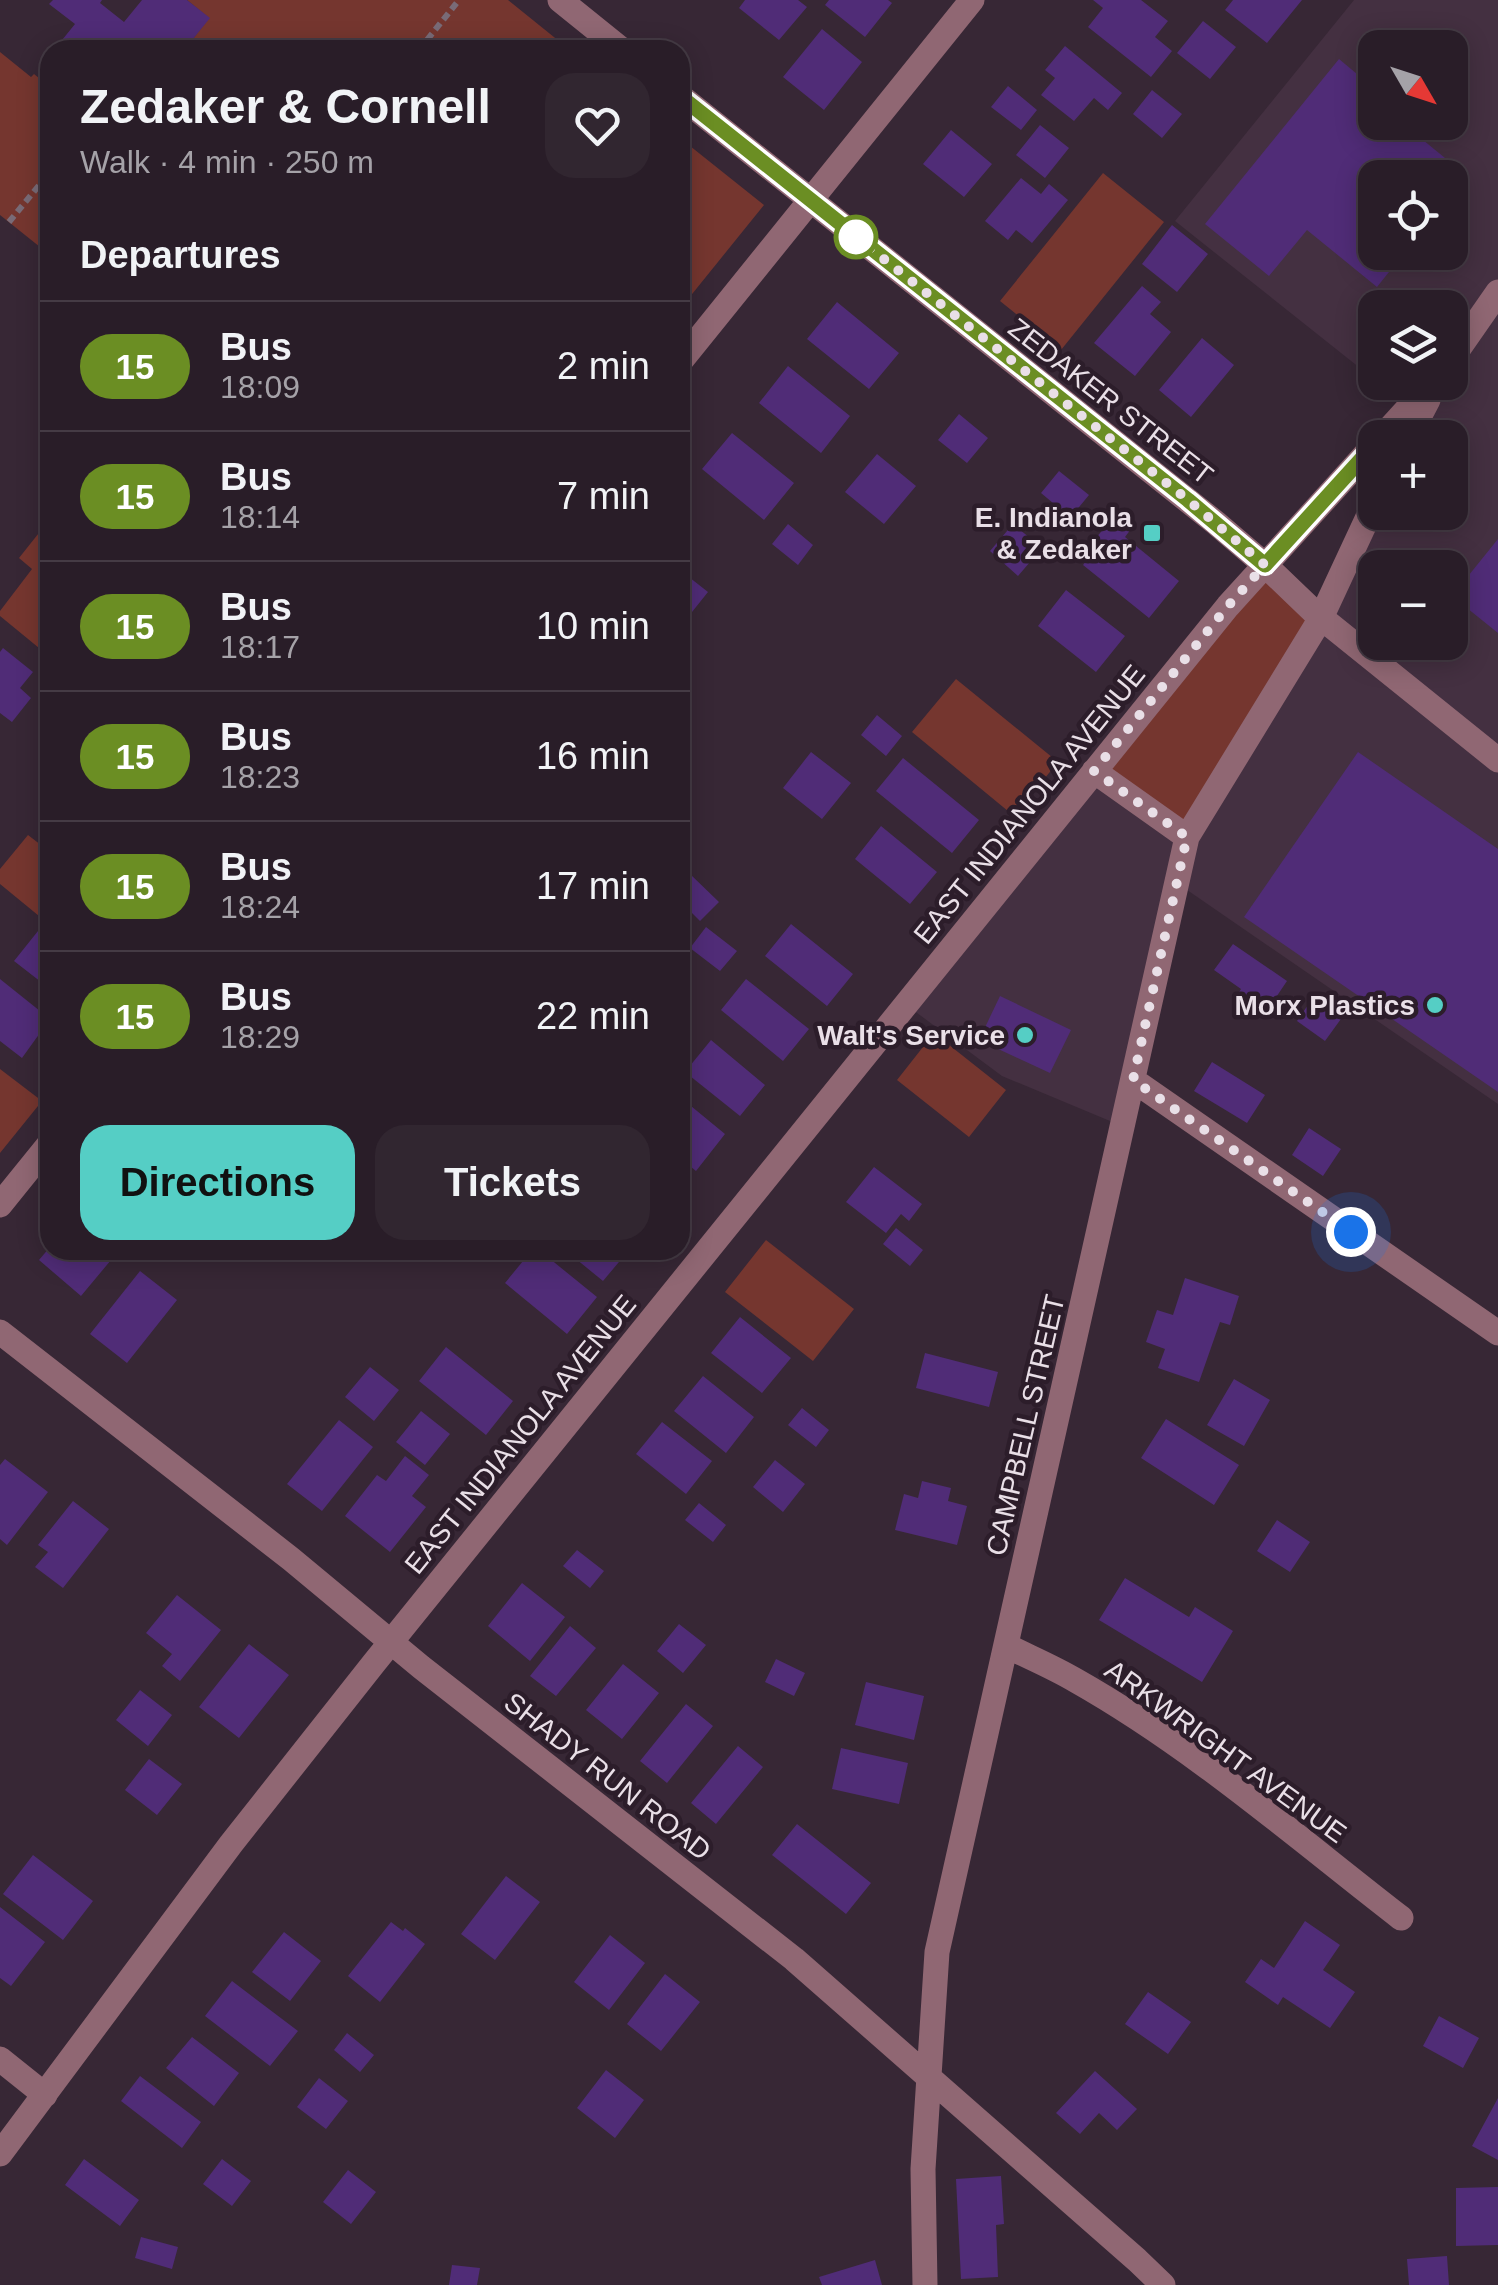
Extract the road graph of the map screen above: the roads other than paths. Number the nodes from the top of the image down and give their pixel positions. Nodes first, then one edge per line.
1 (560, 0) edge
2 (972, 0) edge
3 (610, 40) edge
4 (690, 104) edge
5 (810, 201) junction
6 (1498, 292) edge
7 (1468, 334) edge
8 (690, 350) edge
9 (1417, 400) edge
10 (1398, 420) edge
11 (1358, 463) edge
12 (1362, 530) edge
13 (1265, 565) junction
14 (1321, 618) junction
15 (1498, 760) edge
16 (1094, 771) junction
17 (1187, 837) junction
18 (1133, 1080) junction
19 (40, 1155) edge
20 (0, 1205) edge
21 (0, 1332) edge
22 (1498, 1333) edge
23 (390, 1642) junction
24 (1006, 1646) junction
25 (1401, 1918) dead end
26 (0, 2059) edge
27 (930, 2077) junction
28 (45, 2095) junction
29 (0, 2154) edge
30 (925, 2285) edge
31 (1163, 2285) edge

1 - 3 street
2 - 5 street
4 - 5 street, ZEDAKER STREET
5 - 8 street
5 - 13 street, ZEDAKER STREET
6 - 7 street
9 - 10 street
11 - 13 street, EAST INDIANOLA AVENUE
12 - 14 street, CAMPBELL STREET
13 - 14 street, ZEDAKER STREET
13 - 16 street, EAST INDIANOLA AVENUE
14 - 15 street, ZEDAKER STREET
14 - 17 street, CAMPBELL STREET
16 - 17 street
16 - 23 street, EAST INDIANOLA AVENUE
17 - 18 street, CAMPBELL STREET
18 - 22 street
18 - 24 street, CAMPBELL STREET
19 - 20 street
21 - 23 street, SHADY RUN ROAD
23 - 27 street, SHADY RUN ROAD
23 - 28 street, EAST INDIANOLA AVENUE
24 - 25 street, ARKWRIGHT AVENUE
24 - 27 street, CAMPBELL STREET
26 - 28 street
27 - 30 street, CAMPBELL STREET
27 - 31 street, SHADY RUN ROAD
28 - 29 street, EAST INDIANOLA AVENUE

